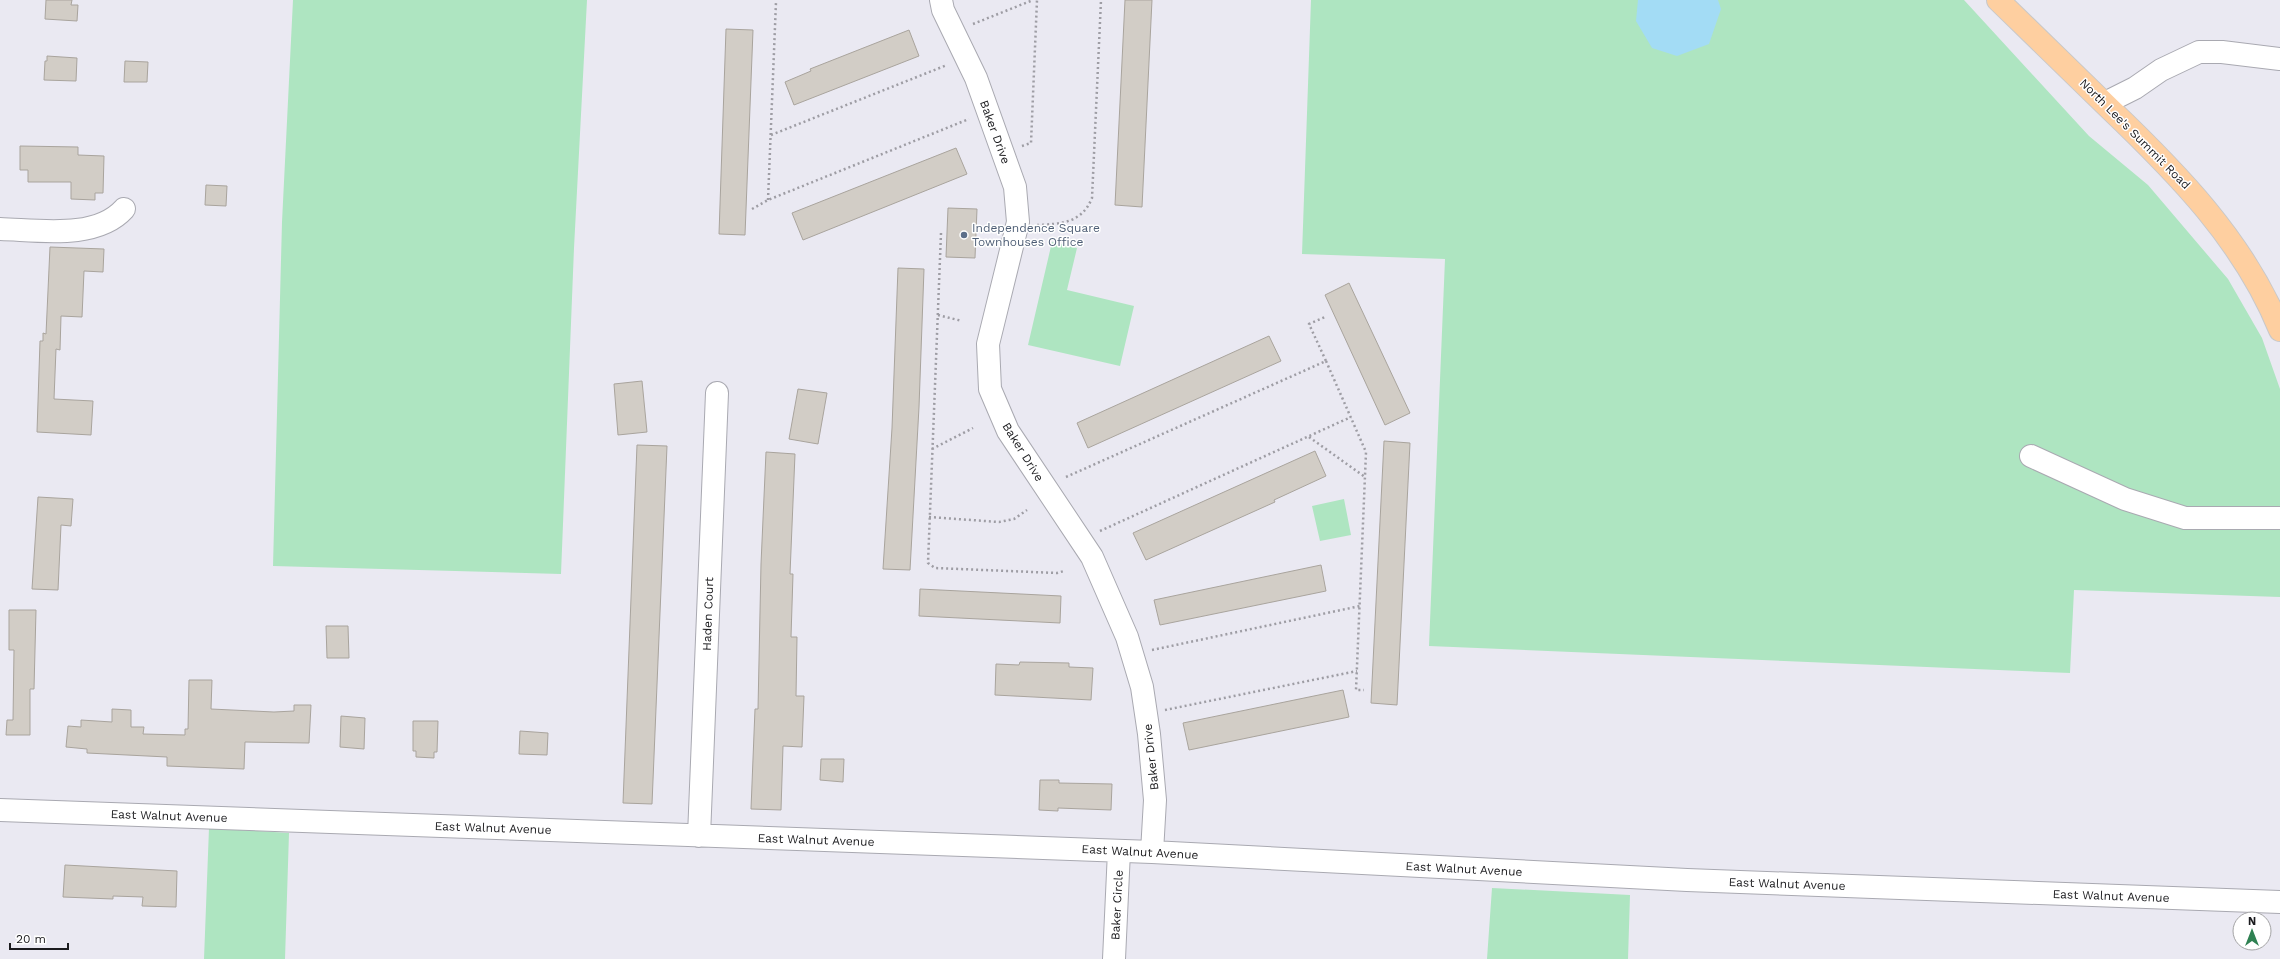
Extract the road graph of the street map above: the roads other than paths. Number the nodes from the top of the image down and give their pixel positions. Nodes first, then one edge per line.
1 (941, 0) edge
2 (1998, 0) edge
3 (2280, 59) edge
4 (2105, 103) junction
5 (124, 209) dead end
6 (0, 229) edge
7 (2280, 330) edge
8 (717, 392) dead end
9 (2031, 456) dead end
10 (2280, 518) edge
11 (0, 810) edge
12 (699, 836) junction
13 (1120, 851) junction
14 (1152, 852) junction
15 (2280, 902) edge
16 (1114, 959) edge

1 - 14 street, Baker Drive
2 - 4 main road, North Lee's Summit Road
3 - 4 street
4 - 7 main road, North Lee's Summit Road
5 - 6 street
8 - 12 street, Haden Court
9 - 10 street
11 - 12 street, East Walnut Avenue
12 - 13 street, East Walnut Avenue
13 - 14 street, East Walnut Avenue
13 - 16 street, Baker Circle
14 - 15 street, East Walnut Avenue

